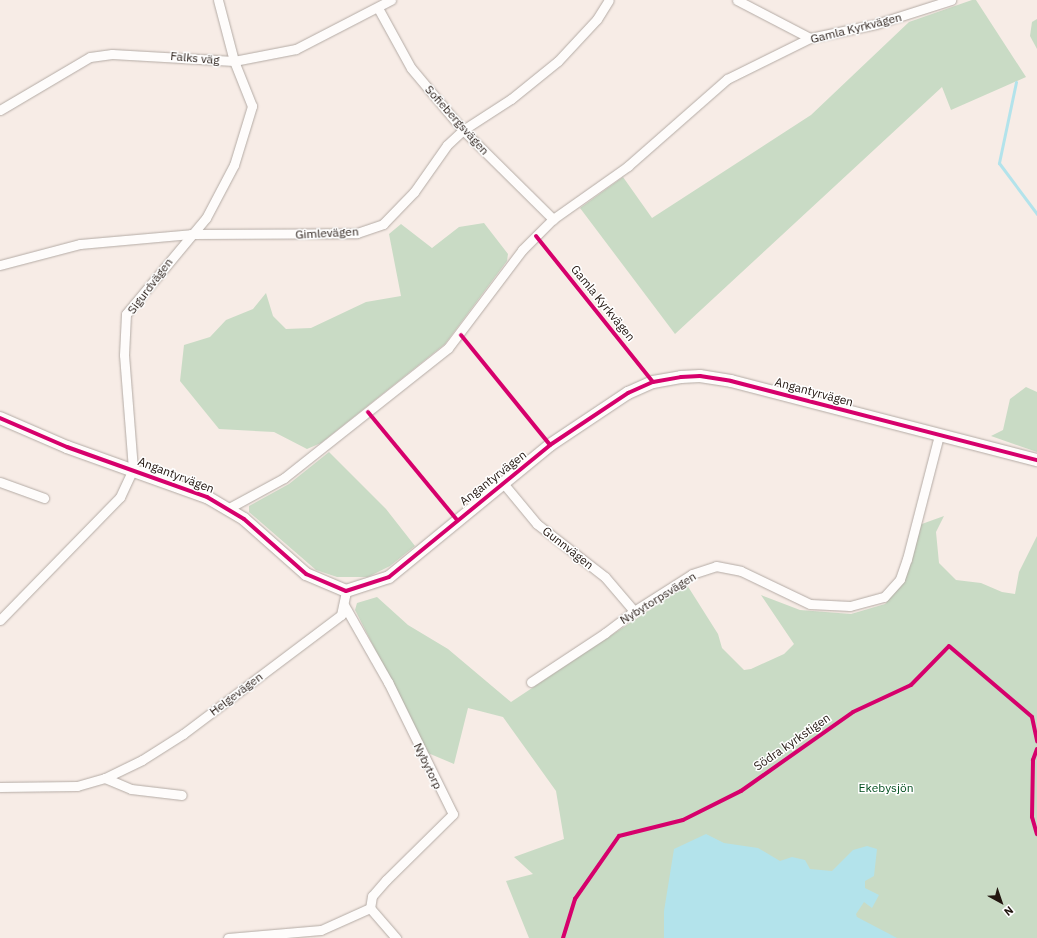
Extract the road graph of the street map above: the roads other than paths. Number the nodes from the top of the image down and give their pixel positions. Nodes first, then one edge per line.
1 (218, 0) edge
2 (391, 0) edge
3 (609, 0) edge
4 (737, 0) edge
5 (951, 0) edge
6 (378, 8) junction
7 (810, 38) junction
8 (234, 61) junction
9 (0, 110) edge
10 (463, 130) junction
11 (553, 219) junction
12 (191, 234) junction
13 (0, 266) edge
14 (0, 418) edge
15 (938, 435) junction
16 (1037, 460) edge
17 (133, 469) junction
18 (0, 482) edge
19 (503, 483) junction
20 (44, 498) dead end
21 (230, 508) junction
22 (346, 591) junction
23 (344, 605) junction
24 (634, 610) junction
25 (0, 620) edge
26 (531, 682) dead end
27 (105, 778) junction
28 (0, 787) edge
29 (182, 795) dead end
30 (370, 908) junction
31 (228, 938) edge
32 (396, 938) edge

1 - 8 street, Sigurdvägen
2 - 6 street, Falks väg
3 - 10 street, Gimlevägen
4 - 7 street
5 - 7 street, Gamla Kyrkvägen
6 - 8 street, Falks väg
6 - 10 street, Sofiebergsvägen
7 - 11 street, Gamla Kyrkvägen
8 - 9 street, Falks väg
8 - 12 street, Sigurdvägen
10 - 11 street, Sofiebergsvägen
10 - 12 street, Gimlevägen
11 - 21 street, Gamla Kyrkvägen
12 - 13 street, Gimlevägen
12 - 17 street, Sigurdvägen
14 - 17 street, Angantyrvägen
15 - 16 street, Angantyrvägen
15 - 19 street, Angantyrvägen
15 - 24 street, Nybytorpsvägen
17 - 21 street, Angantyrvägen
17 - 25 street, Sigurdvägen
18 - 20 street
19 - 22 street, Angantyrvägen
19 - 24 street, Gunnvägen
21 - 22 street, Angantyrvägen
22 - 23 street, Helgevägen
23 - 27 street, Helgevägen
23 - 30 street, Nybytorp
24 - 26 street, Nybytorpsvägen
27 - 28 street, Helgevägen
27 - 29 street
30 - 31 street
30 - 32 street

